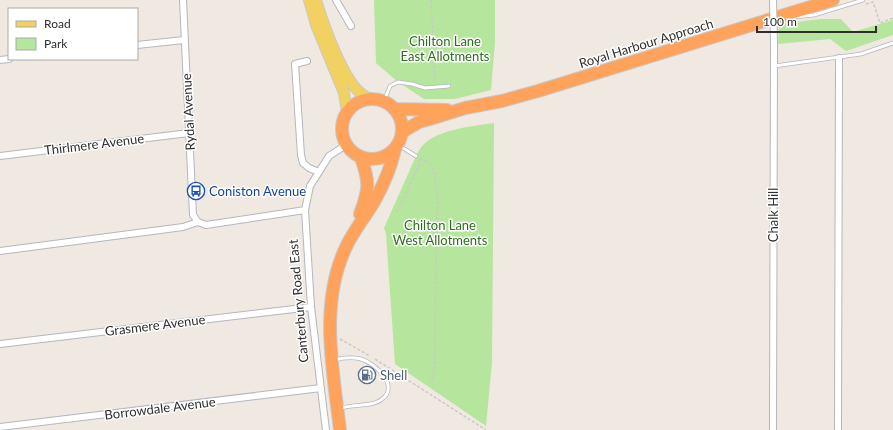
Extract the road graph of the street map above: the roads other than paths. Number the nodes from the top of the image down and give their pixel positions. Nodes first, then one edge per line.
1 (183, 0) edge
2 (309, 0) edge
3 (316, 0) edge
4 (336, 0) edge
5 (773, 0) edge
6 (833, 0) edge
7 (863, 0) edge
8 (781, 16) junction
9 (351, 26) dead end
10 (184, 40) junction
11 (893, 43) edge
12 (138, 45) edge
13 (839, 58) junction
14 (307, 61) dead end
15 (774, 66) junction
16 (449, 86) dead end
17 (370, 99) junction
18 (384, 101) junction
19 (465, 108) junction
20 (394, 109) junction
21 (347, 112) junction
22 (402, 132) junction
23 (189, 133) junction
24 (346, 145) junction
25 (397, 147) junction
26 (0, 156) edge
27 (416, 156) road end
28 (361, 158) junction
29 (319, 172) junction
30 (305, 210) junction
31 (198, 222) junction
32 (355, 229) junction
33 (0, 251) edge
34 (311, 306) junction
35 (0, 344) edge
36 (332, 360) junction
37 (320, 388) junction
38 (338, 409) junction
39 (0, 427) edge
40 (326, 430) edge
41 (340, 430) edge
42 (773, 430) edge
43 (838, 430) edge

1 - 10 street, Rydal Avenue
2 - 21 main road
3 - 17 main road
4 - 9 street
5 - 15 street, Chalk Hill, bridge
6 - 8 highway, Royal Harbour Approach
7 - 8 lane
8 - 19 highway, Royal Harbour Approach
10 - 12 street
10 - 23 street, Rydal Avenue
11 - 13 lane
13 - 15 lane
13 - 43 street
14 - 29 street
15 - 42 street, Chalk Hill
16 - 18 lane
17 - 18 highway
17 - 21 highway
18 - 20 highway
19 - 20 highway, Royal Harbour Approach
19 - 22 highway, Royal Harbour Approach
20 - 22 highway
21 - 24 highway
22 - 25 highway
23 - 26 street, Thirlmere Avenue
23 - 31 street, Rydal Avenue
24 - 28 highway
24 - 29 street, Canterbury Road East
25 - 27 lane
25 - 28 highway
25 - 32 highway
28 - 32 highway
29 - 30 street, Canterbury Road East
30 - 31 street
30 - 34 street, Canterbury Road East
31 - 33 street
32 - 36 highway
34 - 35 street, Grasmere Avenue
34 - 37 street, Canterbury Road East
36 - 38 highway
36 - 38 lane
37 - 39 street, Borrowdale Avenue
37 - 40 street, Canterbury Road East
38 - 41 highway

